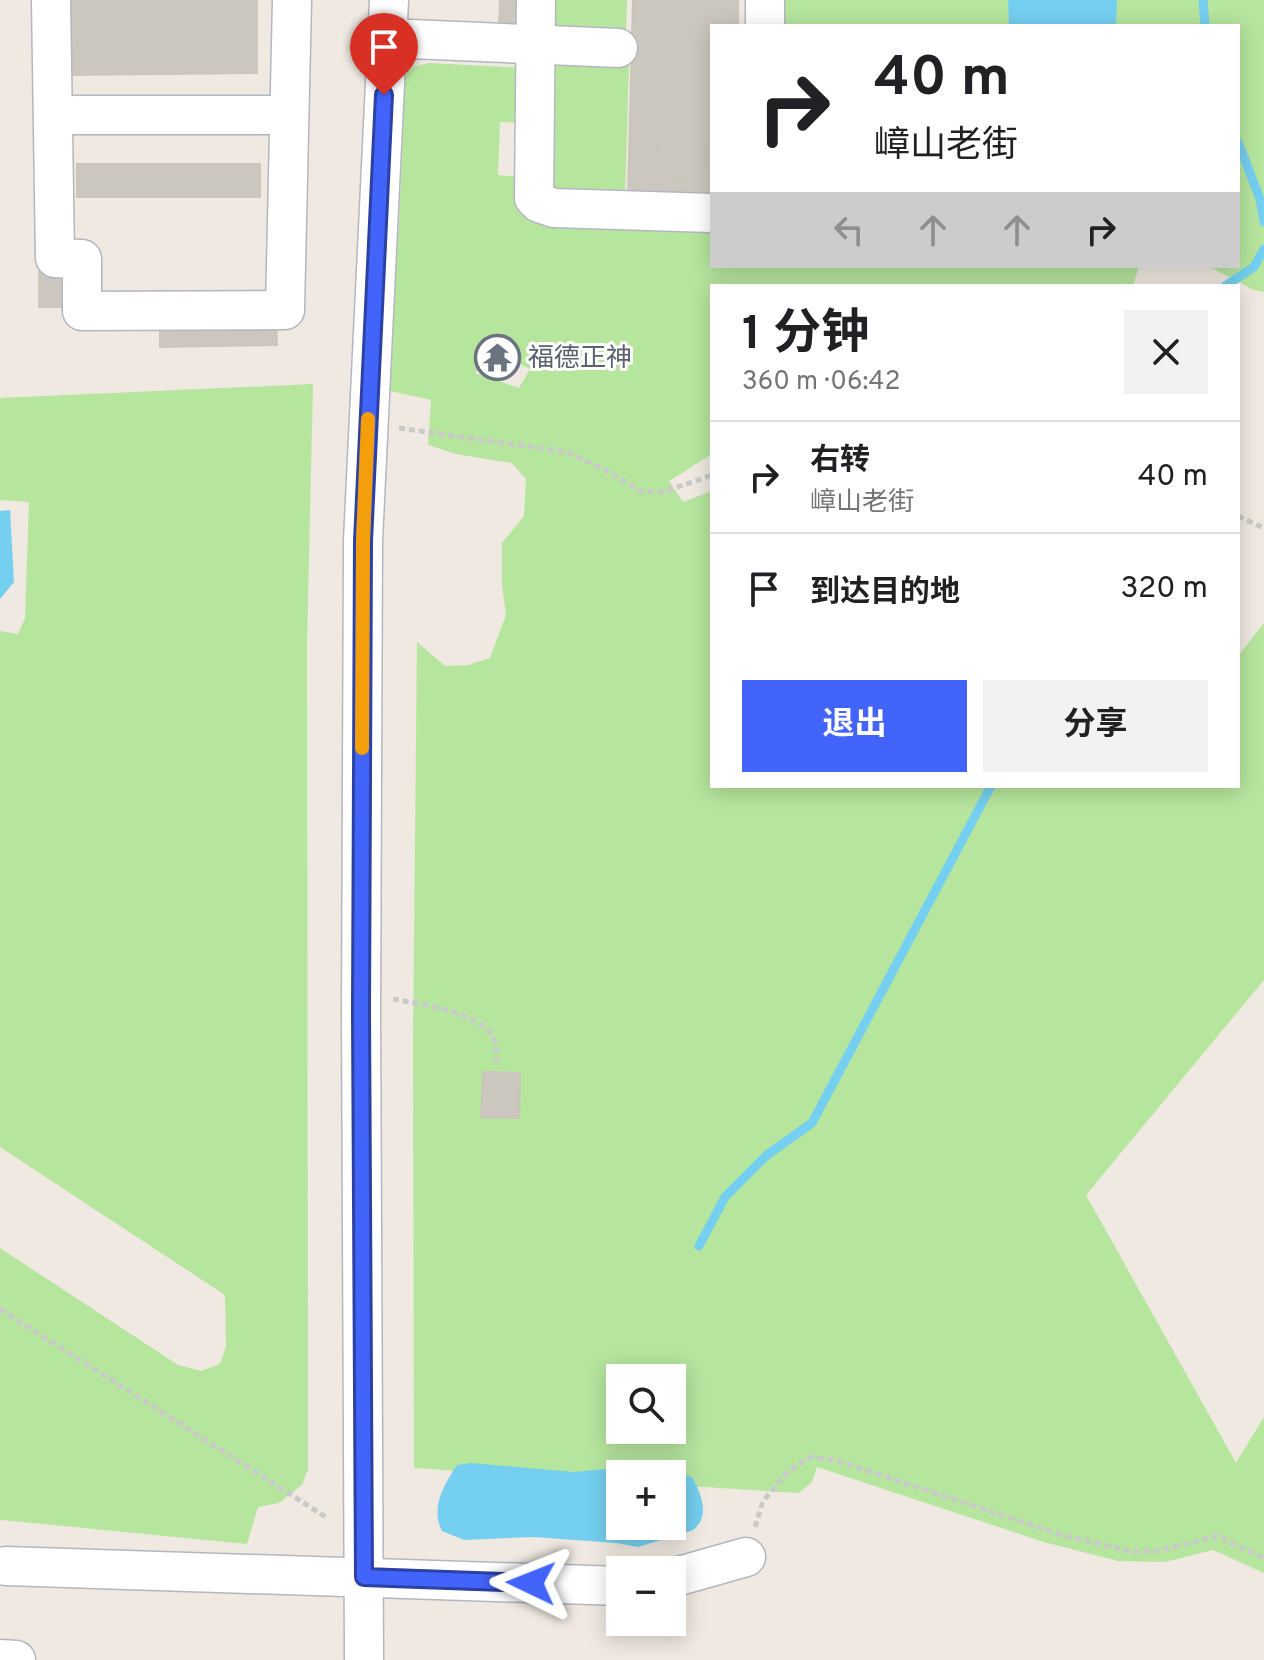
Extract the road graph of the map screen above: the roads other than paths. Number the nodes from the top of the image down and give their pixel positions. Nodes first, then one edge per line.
1 (51, 0) edge
2 (292, 0) edge
3 (389, 0) edge
4 (536, 0) edge
5 (765, 0) edge
6 (765, 24) edge
7 (387, 38) junction
8 (535, 45) junction
9 (618, 48) dead end
10 (53, 115) junction
11 (289, 115) junction
12 (710, 213) edge
13 (746, 1557) road end
14 (364, 1559) junction
15 (6, 1566) dead end
16 (686, 1574) edge
17 (606, 1585) edge
18 (0, 1659) edge
19 (16, 1660) edge
20 (364, 1660) edge

1 - 10 street
2 - 11 street
3 - 7 street
4 - 8 street
5 - 6 street
7 - 8 street
7 - 14 street
8 - 9 street
8 - 12 street
10 - 11 street
10 - 11 street
13 - 16 street
14 - 15 street
14 - 17 street
14 - 20 street
18 - 19 street

